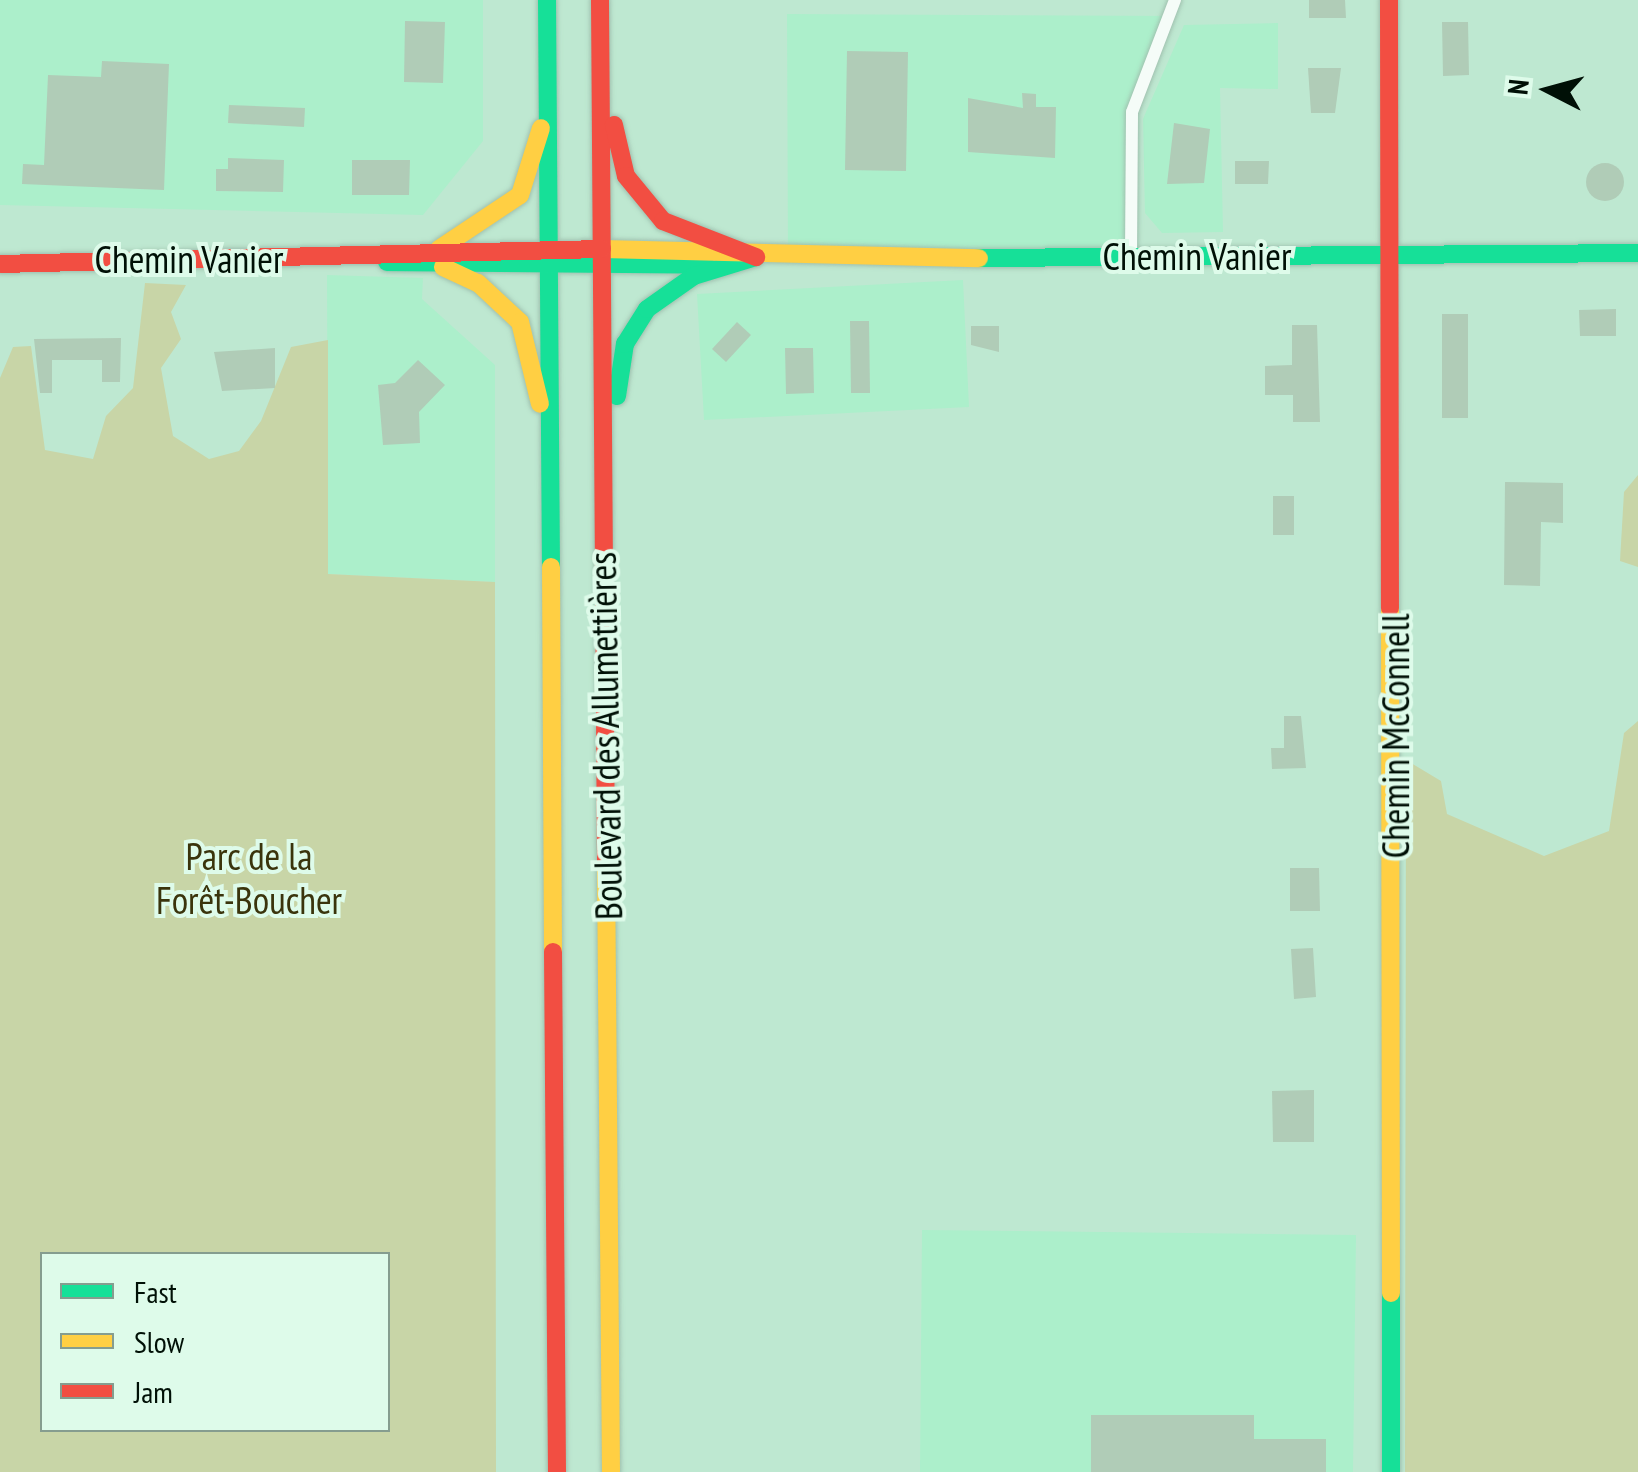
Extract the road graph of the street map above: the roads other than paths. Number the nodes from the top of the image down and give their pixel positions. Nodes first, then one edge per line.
1 (547, 0) edge
2 (600, 0) edge
3 (1174, 0) edge
4 (1389, 0) edge
5 (602, 66) junction
6 (550, 80) junction
7 (604, 246) junction
8 (552, 247) junction
9 (0, 252) edge
10 (1638, 252) edge
11 (1131, 256) junction
12 (1392, 256) junction
13 (756, 257) junction
14 (21, 258) junction
15 (441, 258) junction
16 (0, 264) edge
17 (604, 269) junction
18 (552, 270) junction
19 (553, 519) junction
20 (603, 525) junction
21 (557, 1472) edge
22 (611, 1472) edge
23 (1391, 1472) edge

1 - 6 main road, Boulevard des Allumettières
2 - 5 main road, Boulevard des Allumettières
3 - 11 street
4 - 12 main road, Chemin McConnell
5 - 7 main road, Boulevard des Allumettières
5 - 13 main road
6 - 8 main road, Boulevard des Allumettières
6 - 15 main road
7 - 8 main road, Chemin Vanier
7 - 13 main road, Chemin Vanier
7 - 17 main road, Boulevard des Allumettières
8 - 15 main road, Chemin Vanier
8 - 18 main road, Boulevard des Allumettières
9 - 14 main road, Chemin Vanier
10 - 12 main road, Chemin Vanier
11 - 12 main road, Chemin Vanier
11 - 13 main road, Chemin Vanier
12 - 23 main road, Chemin McConnell
13 - 17 main road, Chemin Vanier
13 - 20 main road
14 - 15 main road, Chemin Vanier
14 - 16 main road, Chemin Vanier
15 - 18 main road, Chemin Vanier
15 - 19 main road
17 - 18 main road, Chemin Vanier
17 - 20 main road, Boulevard des Allumettières
18 - 19 main road, Boulevard des Allumettières
19 - 21 main road, Boulevard des Allumettières
20 - 22 main road, Boulevard des Allumettières

